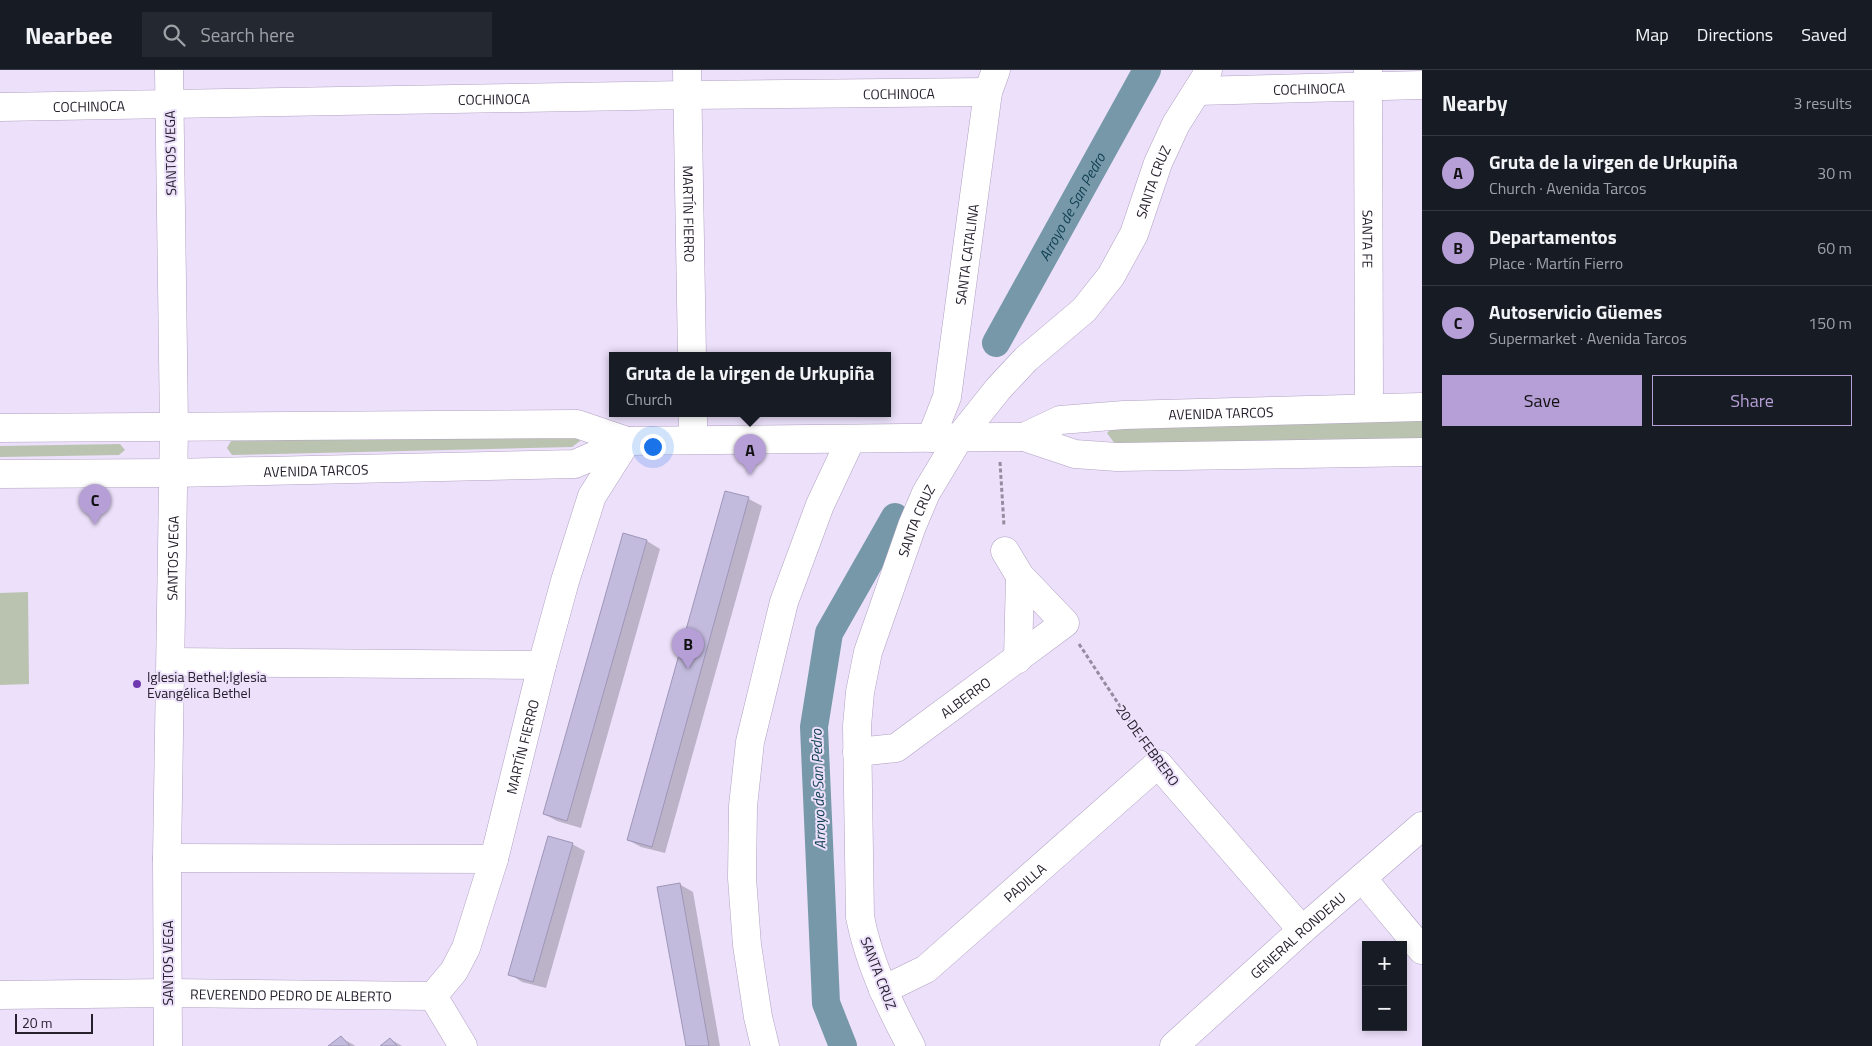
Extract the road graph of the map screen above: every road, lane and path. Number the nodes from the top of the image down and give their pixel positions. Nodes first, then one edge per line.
1 (169, 70) edge
2 (1369, 78) edge
3 (992, 81) edge
4 (1202, 81) edge
5 (687, 83) edge
6 (1422, 85) edge
7 (169, 104) junction
8 (0, 107) edge
9 (692, 352) edge
10 (1422, 407) edge
11 (1369, 408) junction
12 (174, 426) junction
13 (693, 426) edge
14 (0, 428) edge
15 (1011, 437) junction
16 (931, 438) junction
17 (959, 438) junction
18 (851, 439) junction
19 (627, 441) junction
20 (1422, 452) edge
21 (172, 473) junction
22 (0, 474) edge
23 (1005, 551) joint
24 (1020, 576) junction
25 (1065, 623) junction
26 (1018, 659) junction
27 (171, 662) junction
28 (542, 665) junction
29 (858, 752) junction
30 (1158, 764) junction
31 (1422, 826) edge
32 (167, 858) junction
33 (494, 859) junction
34 (1362, 878) junction
35 (1302, 930) junction
36 (1422, 950) edge
37 (883, 990) junction
38 (168, 993) junction
39 (0, 995) edge
40 (433, 996) junction
41 (168, 1046) edge
42 (463, 1046) edge
43 (765, 1046) edge
44 (911, 1046) edge
45 (1174, 1046) edge

1 - 7 street, SANTOS VEGA
2 - 4 street, COCHINOCA
2 - 6 street, COCHINOCA
2 - 11 street, SANTA FE
3 - 5 street, COCHINOCA
3 - 16 street, SANTA CATALINA
4 - 17 street, SANTA CRUZ
5 - 7 street, COCHINOCA
5 - 9 street, MARTÍN FIERRO
7 - 8 street, COCHINOCA
7 - 12 street, SANTOS VEGA
10 - 11 street, AVENIDA TARCOS
11 - 15 street, AVENIDA TARCOS
12 - 14 street, AVENIDA TARCOS
12 - 19 street, AVENIDA TARCOS
12 - 21 street, SANTOS VEGA
13 - 18 street, AVENIDA TARCOS
13 - 19 street, AVENIDA TARCOS
15 - 17 street, AVENIDA TARCOS
15 - 20 street, AVENIDA TARCOS
15 - 23 path
16 - 17 street, AVENIDA TARCOS
16 - 18 street, AVENIDA TARCOS
17 - 29 street, SANTA CRUZ
18 - 43 street
19 - 21 street, AVENIDA TARCOS
19 - 28 street, MARTÍN FIERRO
21 - 22 street, AVENIDA TARCOS
21 - 27 street, SANTOS VEGA
23 - 24 street
24 - 25 street
24 - 26 street
25 - 26 street, ALBERRO
25 - 30 path, 20 DE FEBRERO
26 - 29 street, ALBERRO
27 - 28 street
27 - 32 street, SANTOS VEGA
28 - 33 street, MARTÍN FIERRO
29 - 37 street, SANTA CRUZ
30 - 35 street, 20 DE FEBRERO
30 - 37 street, PADILLA
31 - 34 street, GENERAL RONDEAU
32 - 33 street
32 - 38 street, SANTOS VEGA
33 - 40 street, MARTÍN FIERRO
34 - 35 street, GENERAL RONDEAU
34 - 36 street
35 - 45 street, GENERAL RONDEAU
37 - 44 street, SANTA CRUZ
38 - 39 street, REVERENDO PEDRO DE ALBERTO
38 - 40 street, REVERENDO PEDRO DE ALBERTO
38 - 41 street, SANTOS VEGA
40 - 42 street

